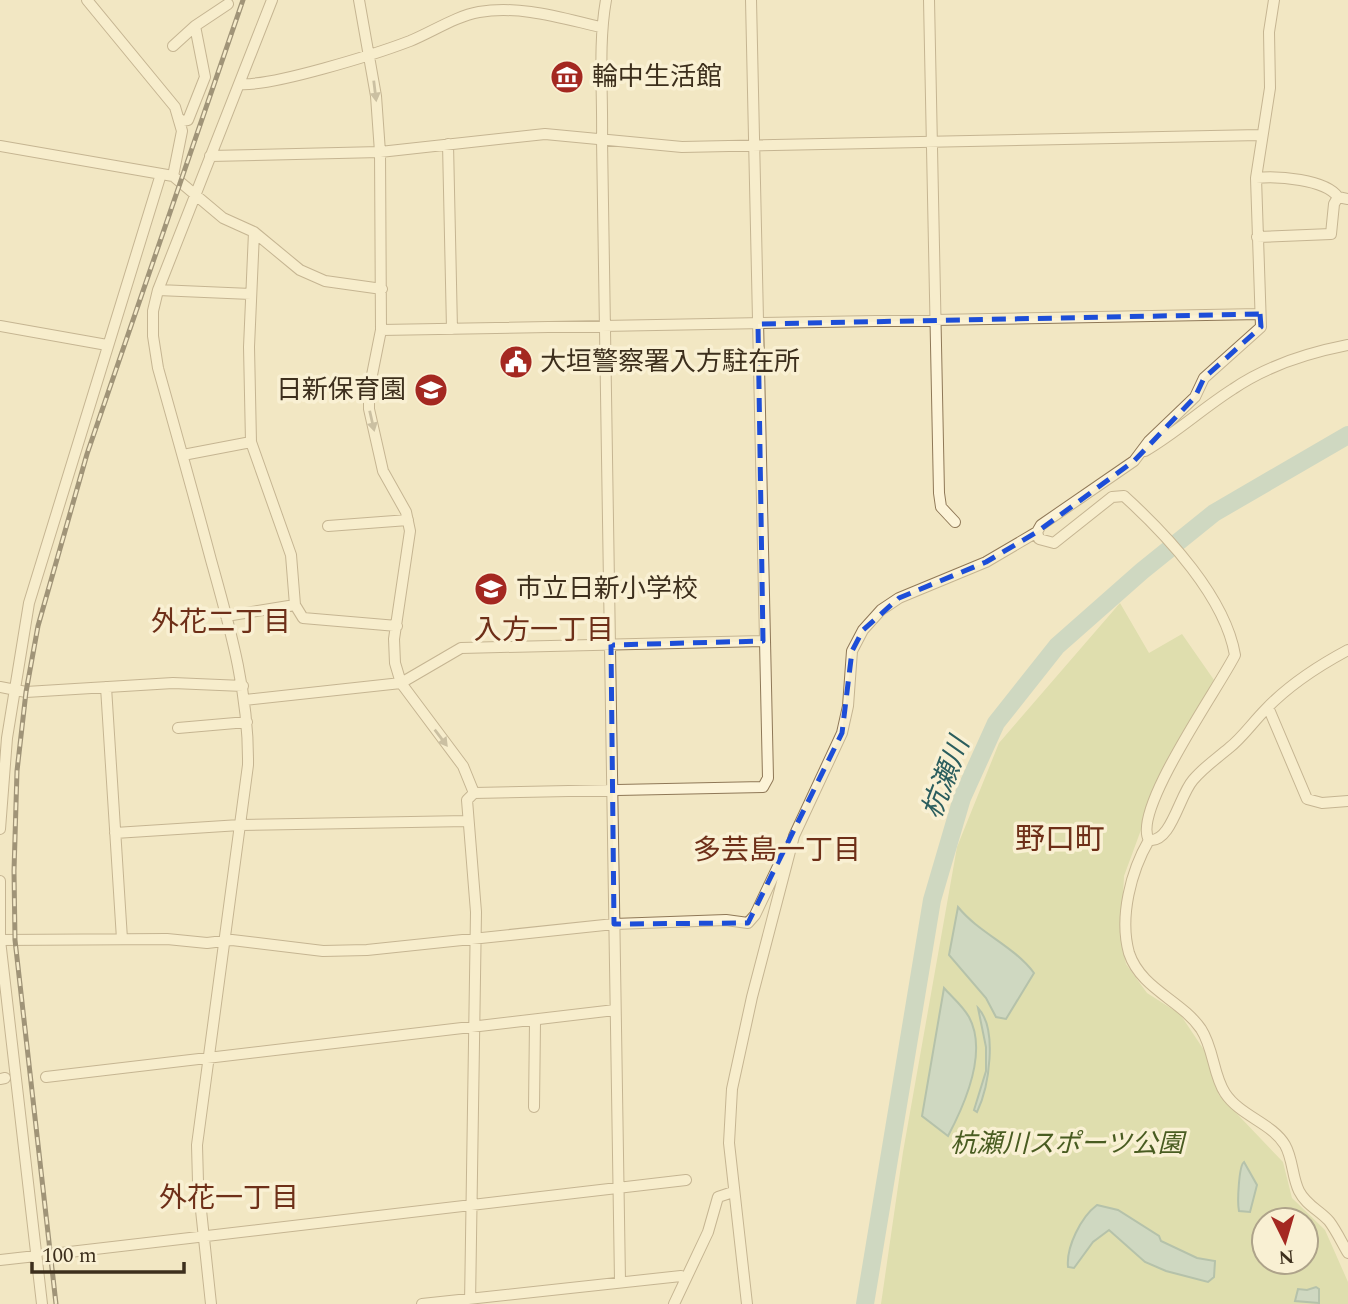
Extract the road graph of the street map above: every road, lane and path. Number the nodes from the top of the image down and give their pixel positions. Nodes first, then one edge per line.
1 (271, 0) edge
2 (359, 0) edge
3 (472, 0) edge
4 (606, 0) edge
5 (751, 0) edge
6 (929, 0) edge
7 (1274, 0) edge
8 (90, 1) edge
9 (228, 4) dead end
10 (475, 13) junction
11 (195, 26) junction
12 (601, 27) junction
13 (173, 46) dead end
14 (370, 53) junction
15 (239, 84) junction
16 (181, 121) junction
17 (1260, 135) junction
18 (932, 139) junction
19 (602, 140) junction
20 (448, 144) junction
21 (754, 145) junction
22 (0, 146) edge
23 (380, 152) junction
24 (211, 156) junction
25 (161, 174) junction
26 (173, 176) junction
27 (1256, 178) junction
28 (195, 193) junction
29 (1345, 198) edge
30 (254, 232) junction
31 (1256, 237) junction
32 (382, 289) junction
33 (159, 290) junction
34 (251, 294) junction
35 (1260, 314) junction
36 (937, 321) junction
37 (758, 324) junction
38 (0, 326) edge
39 (607, 327) junction
40 (452, 329) junction
41 (381, 330) junction
42 (107, 345) junction
43 (1348, 345) edge
44 (251, 442) junction
45 (1142, 452) junction
46 (183, 455) junction
47 (408, 520) junction
48 (955, 522) dead end
49 (328, 526) dead end
50 (1037, 532) junction
51 (295, 606) junction
52 (226, 616) junction
53 (397, 626) junction
54 (763, 641) junction
55 (611, 645) junction
56 (1348, 650) edge
57 (401, 683) junction
58 (243, 686) junction
59 (0, 687) edge
60 (106, 687) junction
61 (14, 689) junction
62 (245, 700) junction
63 (1268, 707) junction
64 (247, 722) junction
65 (178, 728) dead end
66 (611, 791) junction
67 (474, 793) junction
68 (1348, 801) edge
69 (468, 821) junction
70 (240, 825) junction
71 (0, 829) edge
72 (115, 833) junction
73 (794, 836) junction
74 (1149, 840) junction
75 (0, 881) edge
76 (614, 924) junction
77 (122, 939) junction
78 (475, 939) junction
79 (0, 940) edge
80 (224, 942) junction
81 (615, 1010) junction
82 (535, 1022) junction
83 (474, 1027) junction
84 (208, 1058) junction
85 (46, 1077) dead end
86 (534, 1107) dead end
87 (685, 1180) dead end
88 (619, 1189) junction
89 (733, 1192) junction
90 (471, 1206) junction
91 (203, 1235) junction
92 (61, 1253) dead end
93 (1348, 1253) edge
94 (36, 1256) junction
95 (0, 1260) edge
96 (685, 1280) junction
97 (620, 1281) junction
98 (469, 1301) edge
99 (42, 1304) edge
100 (211, 1304) edge
101 (422, 1304) edge
102 (674, 1304) edge
103 (747, 1304) edge

1 - 15 street
2 - 14 street
3 - 10 street
4 - 12 street
5 - 21 street
6 - 18 street
7 - 17 street
8 - 16 street
9 - 11 street
10 - 12 street
10 - 14 street
11 - 13 street
11 - 16 street
12 - 19 street
14 - 15 street
14 -> 23 street
15 - 24 street
16 - 26 street
17 - 18 street
17 - 27 street
18 - 21 street
18 - 36 street
19 - 20 street
19 - 21 street
19 - 39 street
20 - 23 street
20 - 40 street
21 - 37 street
22 - 25 street
23 - 24 street
23 - 32 street
24 - 28 street
25 - 26 street
25 - 42 street
26 - 28 street
27 - 29 street
27 - 31 street
28 - 30 street
28 - 33 street
29 - 31 street
30 - 32 street
30 - 34 street
31 - 35 street
32 - 41 street
33 - 34 street
33 - 46 street
34 - 44 street
35 - 36 street
35 - 45 street
36 - 37 street
36 - 48 street
37 - 39 street
37 - 54 street
38 - 42 street
39 - 40 street
39 - 55 street
40 - 41 street
41 -> 47 street
42 - 61 street
43 - 45 street
44 - 46 street
44 - 51 street
45 - 50 street
46 - 52 street
47 - 49 street
47 - 53 street
50 - 73 street
50 - 74 street
51 - 52 street
51 - 53 street
52 - 58 street
53 - 57 street
54 - 55 street
54 - 66 street
55 - 57 street
55 - 66 street
56 - 63 street
57 - 62 street
57 -> 67 street
58 - 60 street
58 - 62 street
59 - 61 street
60 - 61 street
60 - 72 street
61 - 71 street
62 - 64 street
63 - 68 street
63 - 74 street
64 - 65 street
64 - 70 street
66 - 67 street
66 - 76 street
67 - 69 street
69 - 70 street
69 - 78 street
70 - 72 street
70 - 80 street
72 - 77 street
73 - 76 street
73 - 89 street
74 - 93 street
75 - 79 street
76 - 78 street
76 - 81 street
77 - 79 street
77 - 80 street
78 - 80 street
78 - 83 street
79 - 94 street
80 - 84 street
81 - 82 street
81 - 88 street
82 - 83 street
82 - 86 street
83 - 84 street
83 - 90 street
84 - 85 street
84 - 91 street
87 - 88 street
88 - 90 street
88 - 97 street
89 - 96 street
89 - 103 street
90 - 91 street
90 - 98 street
91 - 92 street
91 - 100 street
94 - 95 street
94 - 99 street
96 - 97 street
96 - 102 street
97 - 98 street
98 - 101 street

